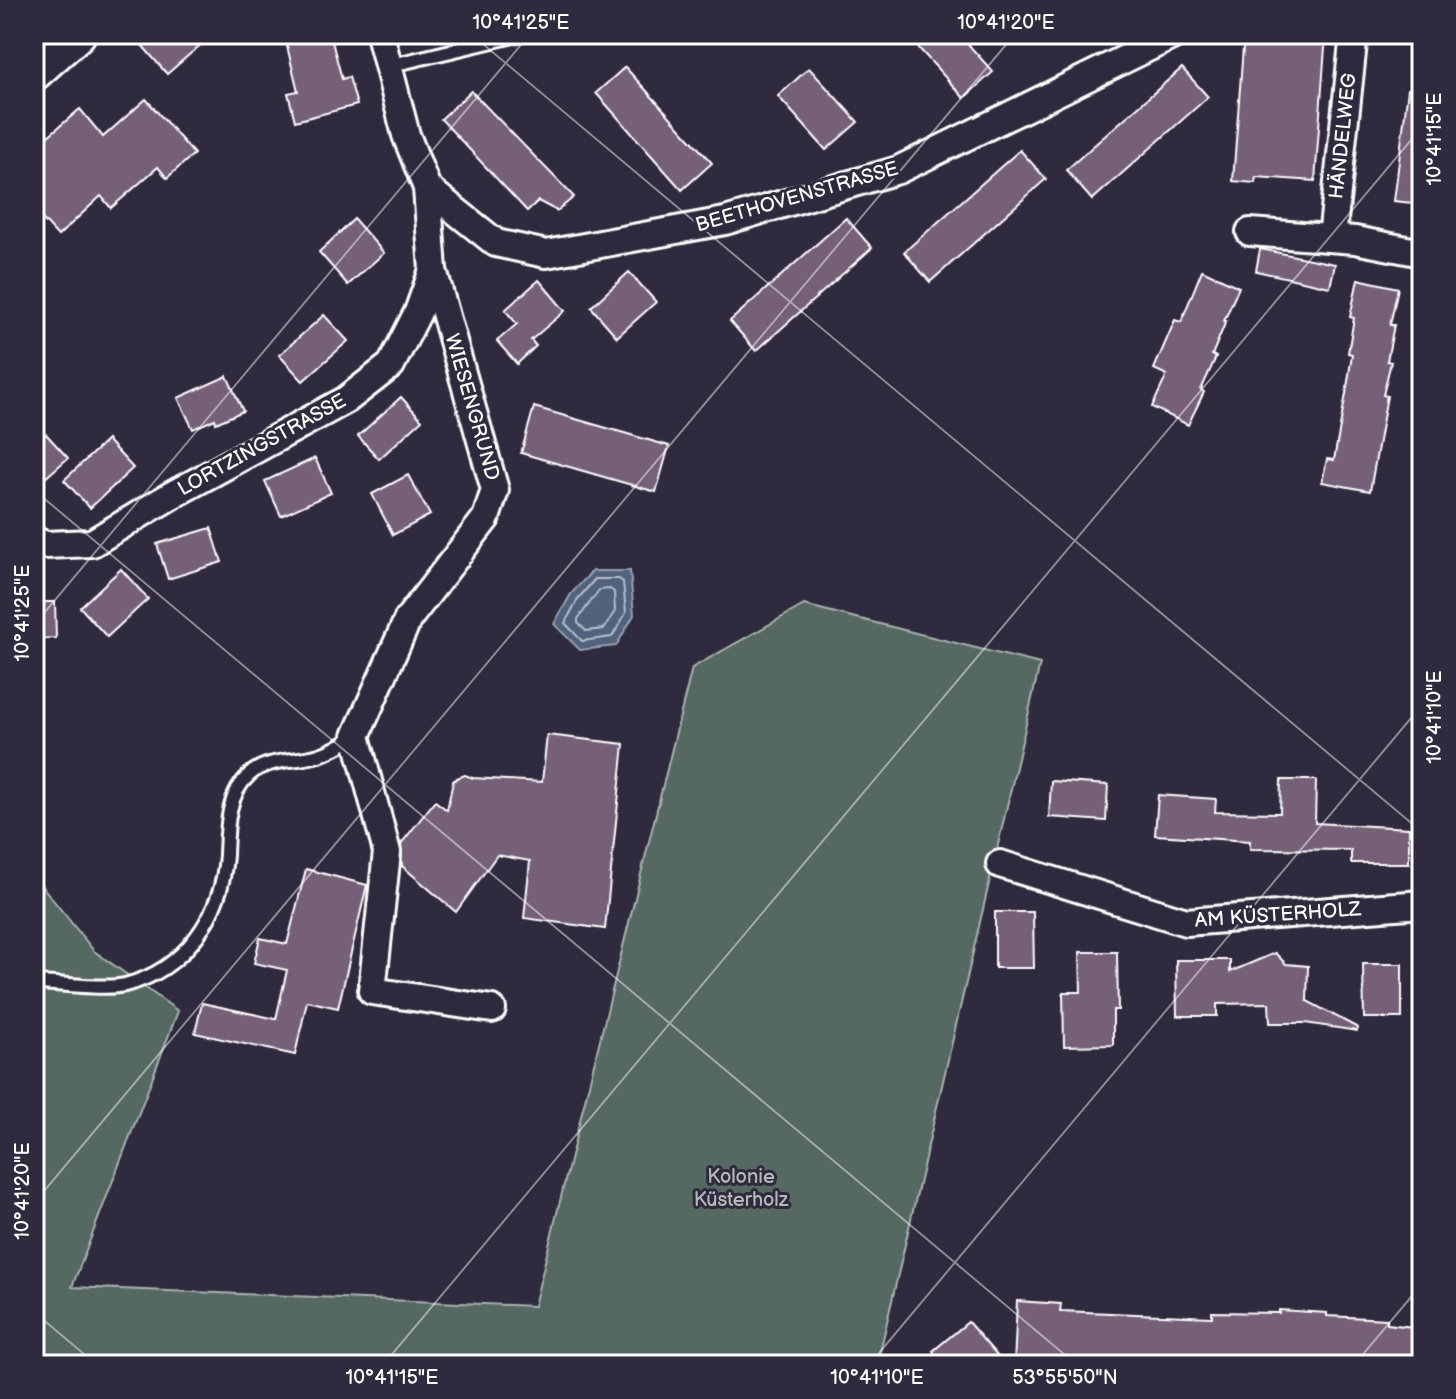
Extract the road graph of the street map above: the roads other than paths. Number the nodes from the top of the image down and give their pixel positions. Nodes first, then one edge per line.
1 (79, 34) edge
2 (380, 34) edge
3 (522, 34) edge
4 (1176, 34) edge
5 (1354, 34) edge
6 (388, 66) junction
7 (34, 74) edge
8 (427, 188) junction
9 (1250, 232) dead end
10 (1332, 238) junction
11 (1422, 253) edge
12 (433, 270) junction
13 (34, 540) edge
14 (356, 736) junction
15 (1000, 864) dead end
16 (1422, 904) edge
17 (34, 983) edge
18 (492, 1009) dead end

1 - 7 street
2 - 6 street, BEETHOVENSTRASSE
3 - 6 lane
4 - 8 street, BEETHOVENSTRASSE
5 - 10 street, HÄNDELWEG
6 - 8 street, BEETHOVENSTRASSE
8 - 12 street, WIESENGRUND
9 - 10 street
10 - 11 street
12 - 13 street, LORTZINGSTRASSE
12 - 14 street, WIESENGRUND
14 - 17 lane
14 - 18 street
15 - 16 street, AM KÜSTERHOLZ

